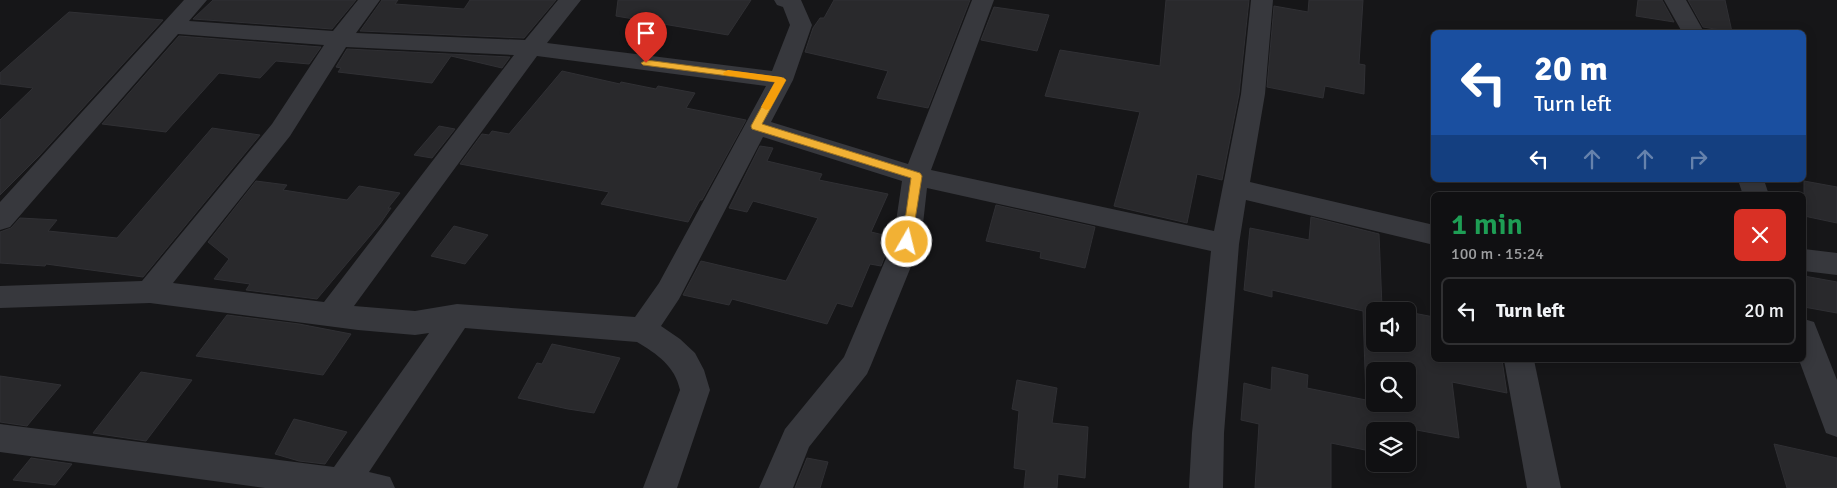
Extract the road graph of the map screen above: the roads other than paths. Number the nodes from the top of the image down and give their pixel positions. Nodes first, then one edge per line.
1 (196, 0) edge
2 (369, 0) edge
3 (570, 0) edge
4 (785, 0) edge
5 (983, 0) edge
6 (1262, 0) edge
7 (1675, 0) edge
8 (174, 27) junction
9 (1692, 30) edge
10 (339, 39) junction
11 (531, 48) junction
12 (781, 80) junction
13 (756, 126) junction
14 (916, 176) junction
15 (1236, 188) junction
16 (0, 220) edge
17 (1431, 234) edge
18 (1225, 244) junction
19 (1806, 260) edge
20 (1837, 264) edge
21 (150, 292) junction
22 (0, 297) edge
23 (332, 314) junction
24 (457, 316) junction
25 (643, 330) junction
26 (1806, 337) edge
27 (1519, 362) edge
28 (1837, 423) edge
29 (0, 438) edge
30 (340, 485) edge
31 (378, 488) edge
32 (660, 488) edge
33 (776, 488) edge
34 (1206, 488) edge
35 (1544, 488) edge

1 - 8 street
2 - 10 street
3 - 11 street
4 - 12 street
5 - 14 street
6 - 15 street
7 - 9 street
8 - 10 street
8 - 16 street
10 - 11 street
10 - 21 street
11 - 12 street
11 - 23 street
12 - 13 street
13 - 14 street
13 - 25 street
14 - 18 street
14 - 33 street
15 - 17 street
15 - 18 street
18 - 34 street
19 - 20 street
21 - 22 street
21 - 23 street
23 - 24 street
24 - 25 street
24 - 30 street
25 - 32 street
26 - 28 street
27 - 35 street
29 - 30 street
30 - 31 street

